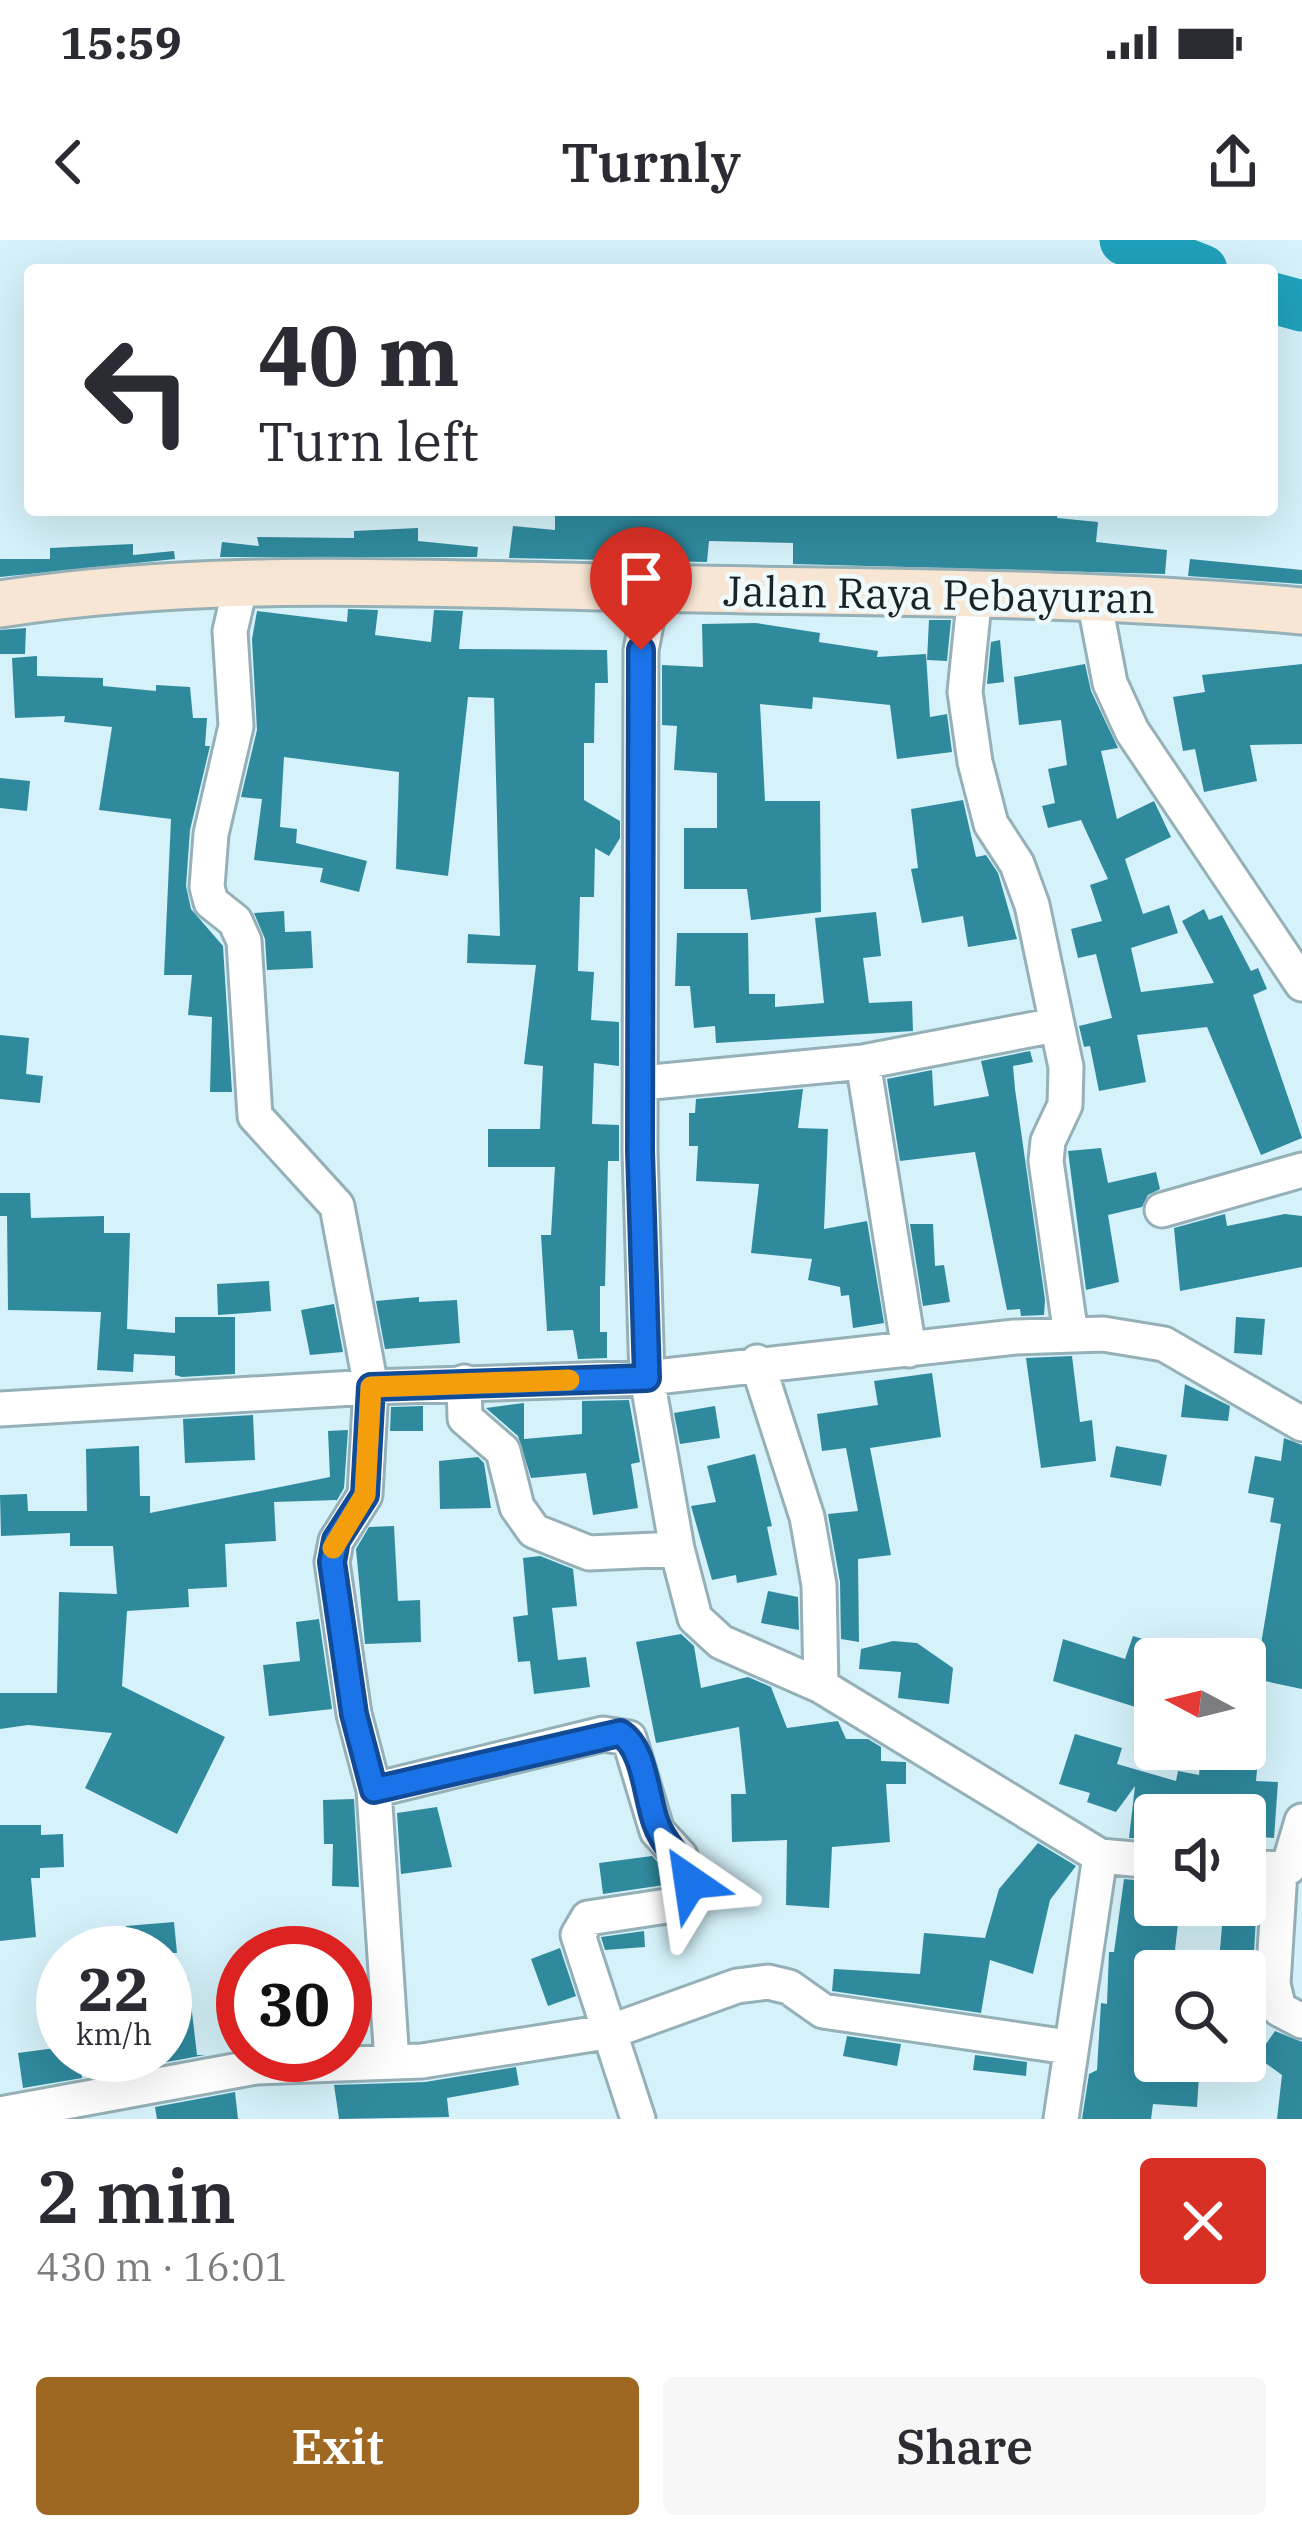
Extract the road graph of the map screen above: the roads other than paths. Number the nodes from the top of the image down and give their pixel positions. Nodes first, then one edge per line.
1 (241, 584) junction
2 (653, 588) junction
3 (975, 593) junction
4 (1093, 594) junction
5 (0, 604) edge
6 (1302, 610) edge
7 (1302, 984) edge
8 (1055, 1024) junction
9 (863, 1062) junction
10 (642, 1084) junction
11 (1302, 1170) edge
12 (1162, 1210) dead end
13 (1071, 1335) junction
14 (909, 1350) junction
15 (757, 1362) junction
16 (647, 1378) junction
17 (464, 1382) junction
18 (371, 1387) junction
19 (0, 1409) edge
20 (1302, 1424) edge
21 (677, 1549) junction
22 (821, 1686) junction
23 (374, 1790) junction
24 (1302, 1821) edge
25 (1100, 1856) junction
26 (1134, 1859) edge
27 (1266, 1870) edge
28 (1280, 1871) junction
29 (1302, 2021) edge
30 (612, 2031) junction
31 (1068, 2047) junction
32 (392, 2062) junction
33 (0, 2114) edge
34 (638, 2119) edge
35 (1060, 2119) edge

1 - 2 main road, Jalan Raya Pebayuran
1 - 5 main road, Jalan Raya Pebayuran
1 - 18 street
2 - 3 main road, Jalan Raya Pebayuran
2 - 10 street
3 - 4 main road, Jalan Raya Pebayuran
3 - 8 street
4 - 6 main road, Jalan Raya Pebayuran
4 - 7 street
8 - 9 street
8 - 13 street
9 - 10 street
9 - 14 street
10 - 16 street
11 - 12 street
13 - 14 street
13 - 20 street
14 - 15 street
15 - 16 street
15 - 22 street
16 - 17 street
16 - 21 street
17 - 18 street
17 - 21 street
18 - 19 street
18 - 23 street
21 - 22 street
22 - 25 street
23 - 30 street
23 - 32 street
24 - 28 street
25 - 26 street
25 - 31 street
27 - 28 street
28 - 29 street
30 - 31 street
30 - 32 street
30 - 34 street
31 - 35 street
32 - 33 street

